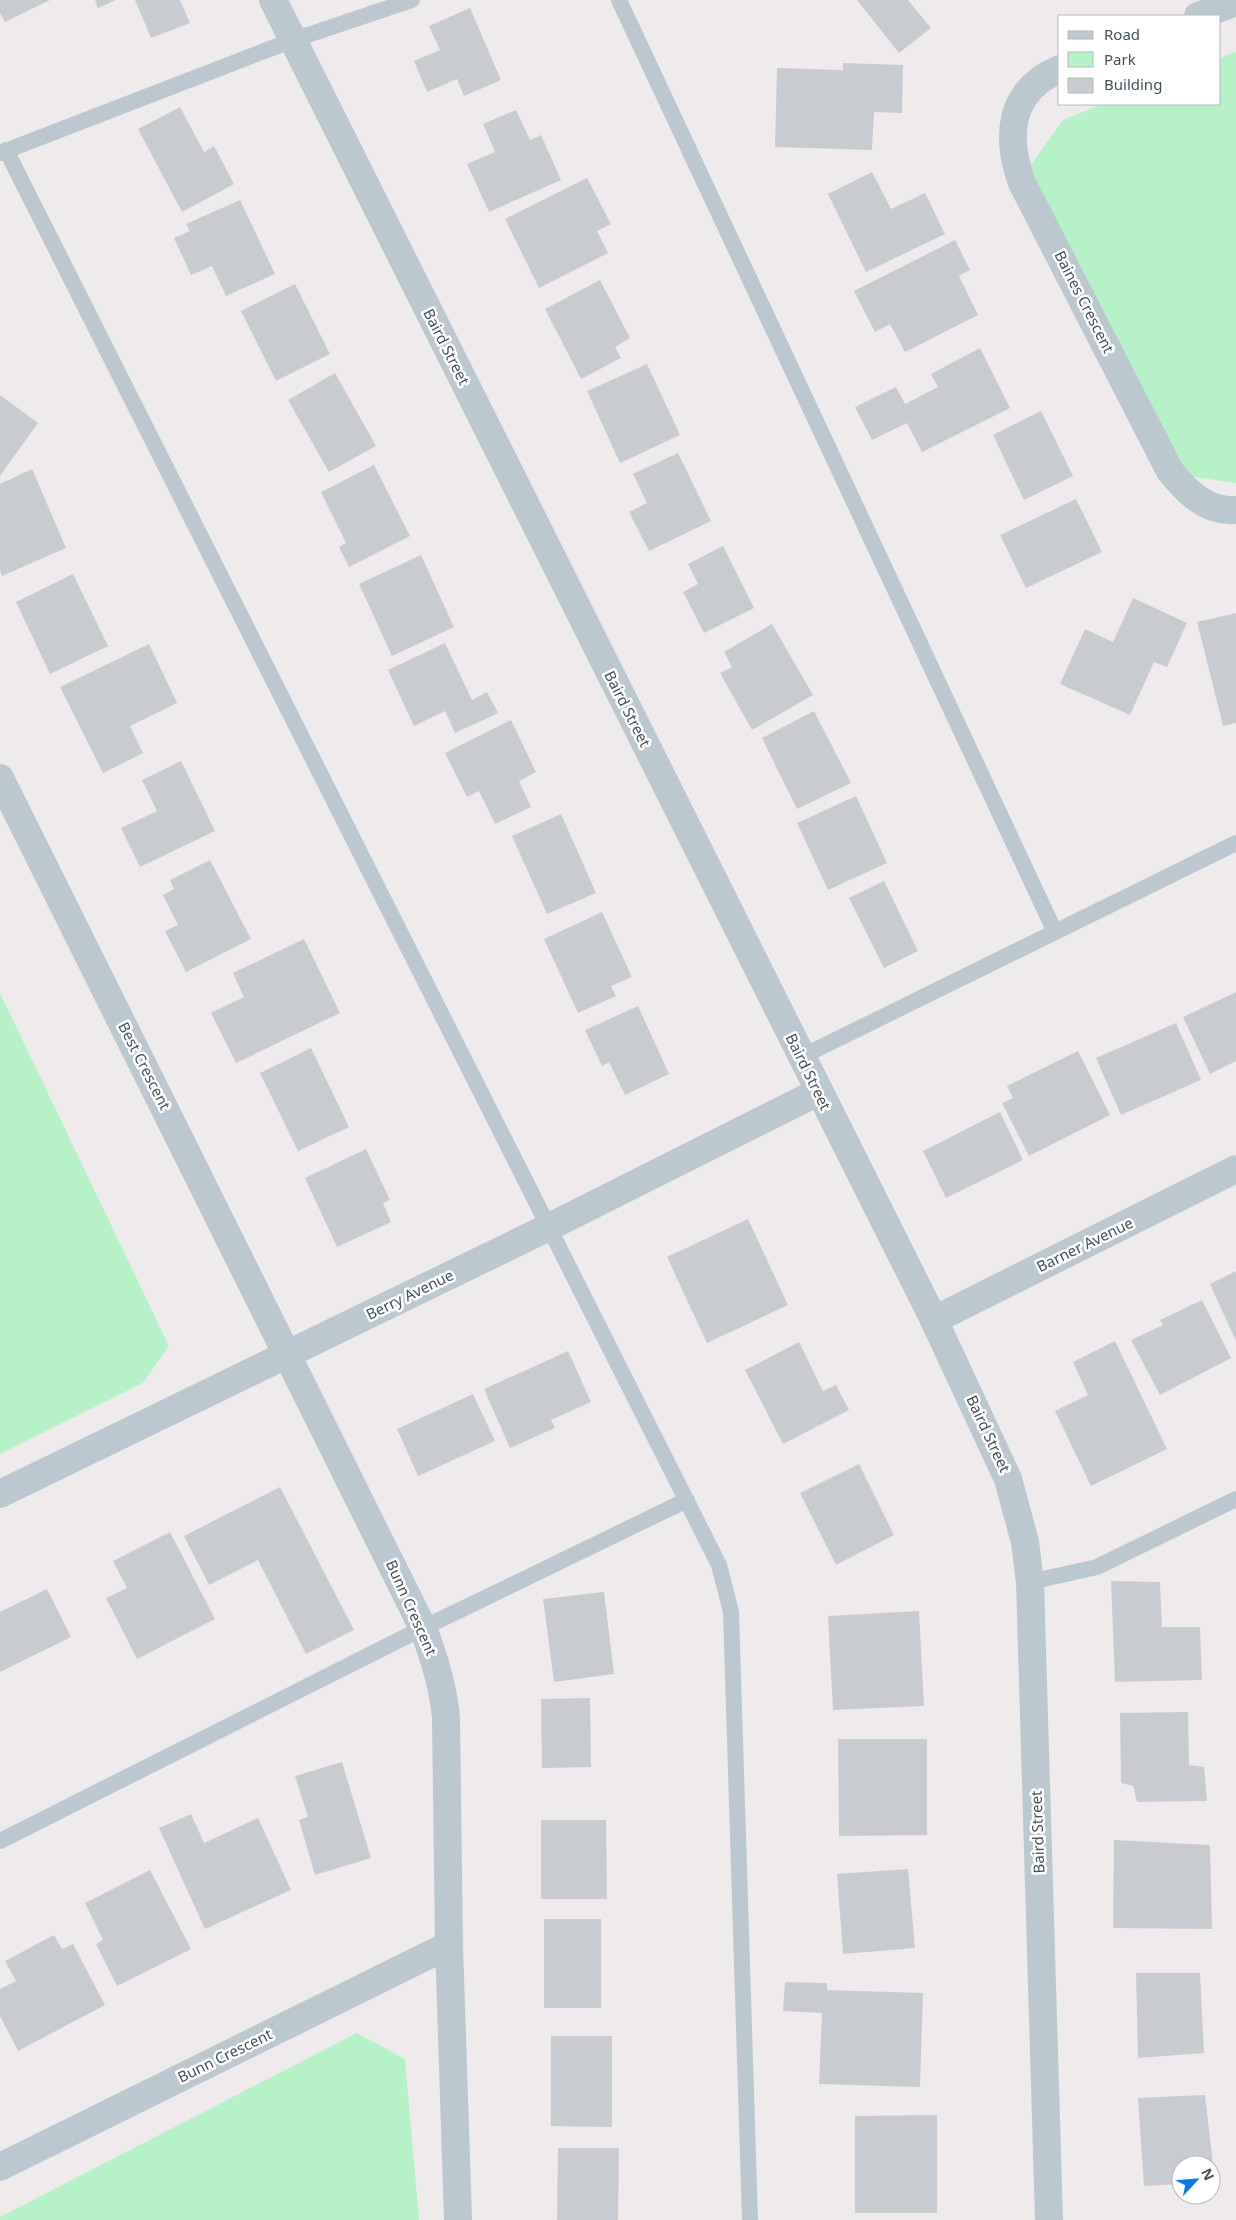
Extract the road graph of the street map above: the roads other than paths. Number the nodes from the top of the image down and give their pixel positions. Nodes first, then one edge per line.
1 (273, 0) edge
2 (412, 0) edge
3 (619, 0) edge
4 (1236, 2) edge
5 (1201, 15) edge
6 (293, 40) junction
7 (1058, 70) edge
8 (3, 152) edge
9 (1236, 510) edge
10 (0, 778) edge
11 (1236, 843) edge
12 (1055, 932) junction
13 (801, 1057) junction
14 (818, 1092) junction
15 (1236, 1169) edge
16 (549, 1227) junction
17 (934, 1320) junction
18 (288, 1354) junction
19 (0, 1494) edge
20 (1236, 1499) edge
21 (687, 1500) junction
22 (1030, 1582) junction
23 (423, 1628) junction
24 (0, 1841) edge
25 (450, 1945) junction
26 (0, 2167) edge
27 (458, 2220) edge
28 (750, 2220) edge
29 (1049, 2220) edge

1 - 6 street, Baird Street
2 - 6 lane
3 - 12 lane
4 - 5 street
6 - 8 lane
6 - 13 street, Baird Street
7 - 9 street, Baines Crescent
8 - 16 lane
10 - 18 street, Best Crescent
11 - 12 lane
12 - 13 lane
13 - 14 street, Baird Street
14 - 16 street, Berry Avenue
14 - 17 street, Baird Street
15 - 17 street, Barner Avenue
16 - 18 street, Berry Avenue
16 - 21 lane
17 - 22 street, Baird Street
18 - 19 street, Berry Avenue
18 - 23 street, Bunn Crescent
20 - 22 lane
21 - 23 lane
21 - 28 lane
22 - 29 street, Baird Street
23 - 24 lane
23 - 25 street, Bunn Crescent
25 - 26 street, Bunn Crescent
25 - 27 street, Bunn Crescent

